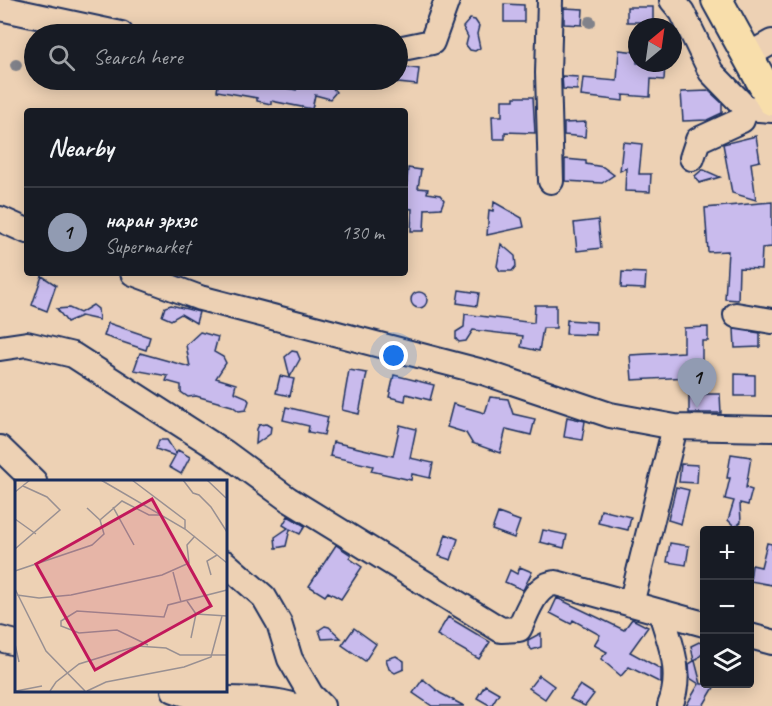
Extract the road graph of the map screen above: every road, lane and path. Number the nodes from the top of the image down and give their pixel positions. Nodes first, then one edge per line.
1 (447, 0) edge
2 (550, 0) edge
3 (672, 0) edge
4 (717, 0) edge
5 (0, 8) edge
6 (74, 24) edge
7 (408, 47) edge
8 (760, 49) edge
9 (759, 104) edge
10 (772, 110) edge
11 (692, 158) dead end
12 (551, 181) dead end
13 (0, 219) edge
14 (24, 230) edge
15 (141, 276) edge
16 (736, 315) dead end
17 (772, 321) edge
18 (0, 348) edge
19 (675, 427) junction
20 (772, 429) edge
21 (0, 448) edge
22 (33, 480) edge
23 (226, 564) edge
24 (631, 604) junction
25 (661, 613) junction
26 (700, 623) edge
27 (754, 637) edge
28 (0, 639) edge
29 (772, 642) edge
30 (15, 643) edge
31 (179, 691) edge
32 (295, 706) edge
33 (322, 706) edge
34 (671, 706) edge

1 - 7 street
2 - 12 street
3 - 9 street
4 - 8 main road
5 - 6 street
8 - 9 main road
9 - 10 street
9 - 11 street
13 - 14 street
15 - 19 street
16 - 17 street
18 - 24 street
19 - 20 street
19 - 24 street
21 - 22 street
23 - 33 street
24 - 25 street
25 - 26 street
25 - 34 street
27 - 29 street
28 - 30 street
31 - 32 street

